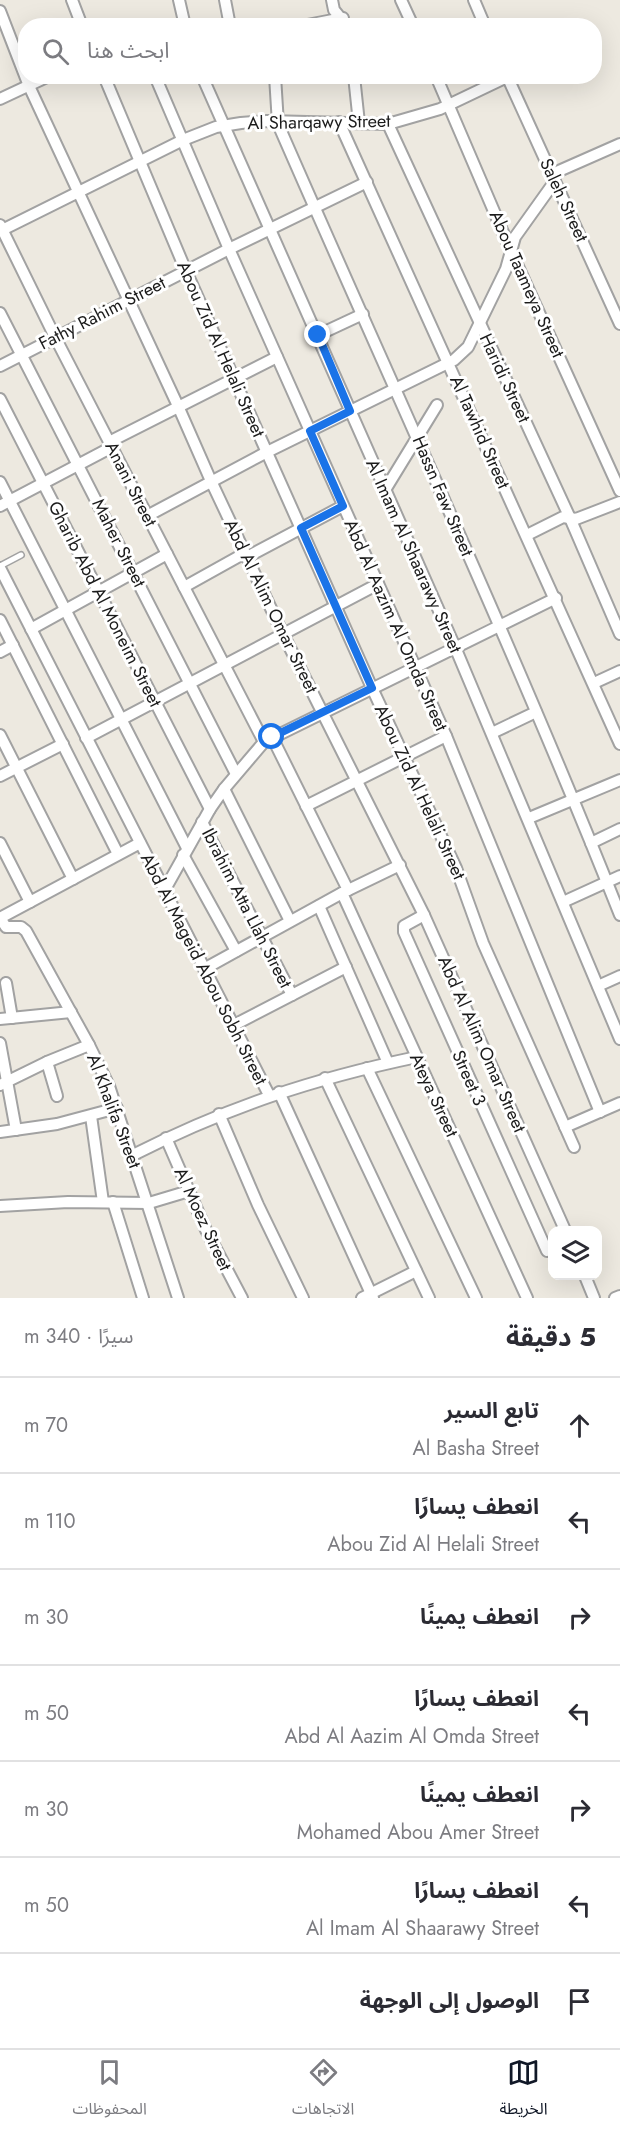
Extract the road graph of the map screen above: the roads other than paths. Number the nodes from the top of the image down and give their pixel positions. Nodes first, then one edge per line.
1 (72, 0) edge
2 (179, 0) edge
3 (225, 0) edge
4 (332, 0) edge
5 (401, 0) edge
6 (474, 0) edge
7 (0, 11) edge
8 (79, 18) edge
9 (183, 18) edge
10 (228, 18) edge
11 (341, 18) edge
12 (409, 18) edge
13 (482, 18) edge
14 (18, 58) edge
15 (33, 84) edge
16 (107, 84) edge
17 (158, 84) edge
18 (206, 84) edge
19 (276, 84) edge
20 (355, 84) edge
21 (439, 84) edge
22 (492, 84) edge
23 (510, 84) edge
24 (29, 86) junction
25 (0, 99) edge
26 (448, 105) junction
27 (278, 121) junction
28 (339, 122) junction
29 (359, 123) junction
30 (388, 124) junction
31 (225, 126) junction
32 (183, 141) junction
33 (620, 144) edge
34 (140, 162) junction
35 (553, 177) junction
36 (367, 182) junction
37 (79, 191) junction
38 (314, 207) junction
39 (1, 227) edge
40 (269, 230) junction
41 (229, 249) junction
42 (511, 251) junction
43 (186, 271) junction
44 (129, 300) junction
45 (0, 313) edge
46 (363, 314) junction
47 (479, 321) junction
48 (620, 324) edge
49 (318, 335) junction
50 (55, 337) junction
51 (22, 354) junction
52 (277, 357) junction
53 (449, 363) junction
54 (0, 366) edge
55 (234, 378) junction
56 (396, 389) junction
57 (0, 399) edge
58 (437, 405) dead end
59 (178, 406) junction
60 (350, 411) junction
61 (310, 431) junction
62 (417, 435) junction
63 (110, 444) junction
64 (267, 452) junction
65 (79, 465) junction
66 (0, 482) edge
67 (211, 482) junction
68 (43, 483) junction
69 (385, 490) junction
70 (620, 491) edge
71 (620, 502) edge
72 (5, 503) edge
73 (343, 506) junction
74 (147, 516) junction
75 (570, 518) junction
76 (301, 528) junction
77 (527, 535) junction
78 (167, 554) junction
79 (21, 555) dead end
80 (246, 555) junction
81 (0, 567) edge
82 (134, 573) junction
83 (378, 584) junction
84 (184, 587) junction
85 (99, 592) junction
86 (556, 598) junction
87 (336, 606) junction
88 (65, 610) junction
89 (0, 620) edge
90 (499, 626) junction
91 (31, 629) junction
92 (283, 634) junction
93 (620, 634) edge
94 (13, 645) junction
95 (455, 647) junction
96 (0, 652) edge
97 (224, 665) junction
98 (415, 667) junction
99 (620, 671) edge
100 (190, 683) junction
101 (594, 683) junction
102 (372, 688) junction
103 (155, 702) junction
104 (322, 712) junction
105 (536, 712) junction
106 (121, 719) junction
107 (492, 733) junction
108 (0, 735) edge
109 (446, 736) junction
110 (86, 738) junction
111 (268, 740) junction
112 (63, 744) junction
113 (620, 744) edge
114 (404, 757) junction
115 (17, 768) junction
116 (236, 774) junction
117 (0, 777) edge
118 (357, 780) junction
119 (620, 780) edge
120 (224, 789) junction
121 (574, 800) junction
122 (306, 806) junction
123 (210, 809) junction
124 (529, 818) junction
125 (202, 822) junction
126 (620, 829) edge
127 (0, 843) edge
128 (140, 843) junction
129 (591, 843) junction
130 (185, 851) junction
131 (118, 854) junction
132 (400, 865) junction
133 (620, 876) edge
134 (73, 879) junction
135 (607, 882) junction
136 (165, 891) junction
137 (345, 891) junction
138 (30, 902) junction
139 (563, 902) junction
140 (318, 906) junction
141 (424, 915) junction
142 (620, 915) edge
143 (0, 918) edge
144 (290, 921) junction
145 (262, 937) junction
146 (236, 951) junction
147 (346, 967) junction
148 (204, 969) junction
149 (620, 976) edge
150 (6, 983) dead end
151 (598, 986) junction
152 (292, 995) junction
153 (71, 1012) junction
154 (12, 1018) junction
155 (0, 1019) edge
156 (234, 1025) junction
157 (620, 1039) edge
158 (89, 1045) junction
159 (0, 1046) edge
160 (417, 1057) junction
161 (47, 1062) junction
162 (388, 1063) junction
163 (367, 1068) junction
164 (325, 1078) junction
165 (4, 1084) edge
166 (274, 1094) junction
167 (57, 1096) dead end
168 (620, 1103) edge
169 (117, 1108) junction
170 (600, 1112) junction
171 (219, 1114) junction
172 (91, 1116) junction
173 (565, 1127) junction
174 (16, 1130) junction
175 (0, 1132) edge
176 (166, 1138) junction
177 (574, 1147) dead end
178 (133, 1155) junction
179 (189, 1191) junction
180 (108, 1202) junction
181 (148, 1203) junction
182 (0, 1206) edge
183 (563, 1226) edge
184 (547, 1251) dead end
185 (416, 1270) junction
186 (587, 1280) edge
187 (620, 1296) edge
188 (368, 1297) edge
189 (143, 1298) edge
190 (178, 1298) edge
191 (242, 1298) edge
192 (303, 1298) edge
193 (429, 1298) edge
194 (476, 1298) edge
195 (527, 1298) edge
196 (594, 1298) edge
197 (615, 1298) edge

1 - 8 street
2 - 9 street
3 - 10 street
4 - 11 street
5 - 12 street
6 - 13 street
7 - 14 street, Abd Al Alim Omar Street
15 - 24 street
16 - 34 street, Abou Zid Al Helali Street
17 - 32 street, Abd Al Aazim Al Omda Street
18 - 31 street, Al Imam Al Shaarawy Street
19 - 27 street, Hassn Faw Street
20 - 29 street
21 - 26 street, Abou Taameya Street
22 - 26 street, Al Sharqawy Street
23 - 35 street, Saleh Street
24 - 25 street
24 - 37 street, Abd Al Alim Omar Street
26 - 30 street, Al Sharqawy Street
26 - 42 street, Abou Taameya Street
27 - 28 street, Al Sharqawy Street
27 - 31 street, Al Sharqawy Street
27 - 38 street, Hassn Faw Street
28 - 29 street, Al Sharqawy Street
28 - 36 street, Al Tawhid Street
29 - 30 street, Al Sharqawy Street
30 - 47 street, Haridi Street
31 - 32 street, Al Sharqawy Street
31 - 40 street, Al Imam Al Shaarawy Street
32 - 34 street, Al Sharqawy Street
32 - 41 street, Abd Al Aazim Al Omda Street
33 - 35 street
34 - 37 street, Al Sharqawy Street
34 - 43 street, Abou Zid Al Helali Street
35 - 42 street
35 - 48 street, Saleh Street
36 - 38 street, Fathy Rahim Street
36 - 53 street, Al Tawhid Street
37 - 39 street, Al Sharqawy Street
37 - 44 street, Abd Al Alim Omar Street
38 - 40 street, Fathy Rahim Street
38 - 46 street, Hassn Faw Street
39 - 50 street, Anani Street
40 - 41 street, Fathy Rahim Street
40 - 49 street, Al Imam Al Shaarawy Street
41 - 43 street, Fathy Rahim Street
41 - 52 street, Abd Al Aazim Al Omda Street
42 - 47 street
42 - 70 street, Abou Taameya Street
43 - 44 street, Fathy Rahim Street
43 - 55 street, Abou Zid Al Helali Street
44 - 50 street, Fathy Rahim Street
44 - 59 street, Abd Al Alim Omar Street
45 - 51 street, Maher Street
46 - 49 street
46 - 56 street, Hassn Faw Street
47 - 53 street
47 - 75 street, Haridi Street
49 - 60 street, Al Imam Al Shaarawy Street
50 - 51 street, Fathy Rahim Street
50 - 63 street, Anani Street
51 - 54 street, Fathy Rahim Street
51 - 65 street, Maher Street
52 - 55 street
52 - 61 street, Abd Al Aazim Al Omda Street
53 - 56 street
53 - 77 street, Al Tawhid Street
55 - 59 street
55 - 64 street, Abou Zid Al Helali Street
56 - 60 street
56 - 62 street, Hassn Faw Street
57 - 68 street, Gharib Abd Al Moneim Street
58 - 62 street
59 - 63 street
59 - 67 street, Abd Al Alim Omar Street
60 - 61 street
60 - 69 street, Al Imam Al Shaarawy Street
61 - 64 street
61 - 73 street, Abd Al Aazim Al Omda Street
62 - 69 street
62 - 90 street, Hassn Faw Street
63 - 65 street
63 - 74 street, Anani Street
64 - 67 street
64 - 76 street, Abou Zid Al Helali Street
65 - 68 street
65 - 82 street, Maher Street
66 - 72 street
67 - 74 street
67 - 80 street, Abd Al Alim Omar Street
68 - 72 street
68 - 85 street, Gharib Abd Al Moneim Street
69 - 95 street, Al Imam Al Shaarawy Street
71 - 75 street
72 - 88 street
73 - 76 street
73 - 83 street, Abd Al Aazim Al Omda Street
74 - 78 street, Anani Street
75 - 77 street
75 - 93 street, Haridi Street
76 - 80 street
76 - 87 street, Abou Zid Al Helali Street
77 - 86 street, Al Tawhid Street
78 - 82 street
78 - 84 street, Anani Street
79 - 81 lane
80 - 84 street
80 - 92 street, Abd Al Alim Omar Street
81 - 91 street, Abd Al Mageid Abou Sobh Street
82 - 85 street
82 - 100 street, Maher Street
83 - 87 street
83 - 98 street, Abd Al Aazim Al Omda Street
84 - 97 street, Anani Street
85 - 88 street
85 - 103 street, Gharib Abd Al Moneim Street
86 - 90 street
86 - 101 street, Al Tawhid Street
87 - 92 street
87 - 102 street, Abou Zid Al Helali Street
88 - 91 street
88 - 106 street
89 - 94 street, Abd Al Mageid Abou Sobh Street
90 - 95 street
90 - 105 street, Hassn Faw Street
91 - 110 street, Abd Al Mageid Abou Sobh Street
92 - 97 street
92 - 104 street, Abd Al Alim Omar Street
94 - 96 street
94 - 112 street, Abd Al Mageid Abou Sobh Street
95 - 98 street
95 - 107 street, Al Imam Al Shaarawy Street
97 - 100 street
97 - 111 street, Anani Street
98 - 102 street
98 - 109 street, Abd Al Aazim Al Omda Street
99 - 101 street
100 - 103 street
100 - 116 street, Maher Street
101 - 113 street, Al Tawhid Street
102 - 104 street
102 - 114 street, Abou Zid Al Helali Street
103 - 106 street
103 - 123 street, Gharib Abd Al Moneim Street
104 - 111 street
104 - 118 street, Abd Al Alim Omar Street
105 - 107 street
105 - 121 street, Hassn Faw Street
106 - 110 street
106 - 130 street
107 - 124 street, Al Imam Al Shaarawy Street
108 - 115 street
109 - 114 street
109 - 170 street, Abd Al Aazim Al Omda Street
110 - 128 street, Abd Al Mageid Abou Sobh Street
111 - 116 street
111 - 122 street, Anani Street
112 - 115 street
112 - 131 street, Abd Al Mageid Abou Sobh Street
114 - 118 street
114 - 173 street, Abou Zid Al Helali Street
115 - 117 street
115 - 134 street
116 - 120 street
118 - 122 street
118 - 132 street, Abd Al Alim Omar Street
119 - 121 street
120 - 123 street
120 - 144 street
121 - 124 street
121 - 129 street, Hassn Faw Street
122 - 137 street, Anani Street
123 - 125 street
124 - 139 street, Al Imam Al Shaarawy Street
125 - 130 street
125 - 145 street, Ibrahim Atta Llah Street
126 - 129 street
127 - 138 street
128 - 131 street, Abd Al Mageid Abou Sobh Street
128 - 136 street, Abd Al Mageid Abou Sobh Street
129 - 135 street, Hassn Faw Street
130 - 136 street
130 - 146 street
131 - 134 street, Abd Al Mageid Abou Sobh Street
132 - 137 street
132 - 141 street, Abd Al Alim Omar Street
133 - 135 street
134 - 138 street, Abd Al Mageid Abou Sobh Street
135 - 139 street
135 - 142 street, Hassn Faw Street
136 - 148 street, Abd Al Mageid Abou Sobh Street
137 - 140 street
137 - 160 street, Ateya Street
138 - 143 street, Abd Al Mageid Abou Sobh Street
139 - 151 street, Al Imam Al Shaarawy Street
140 - 144 street
140 - 147 street
141 - 183 street, Abd Al Alim Omar Street
141 - 184 street, Street 3
143 - 153 street, Al Khalifa Street
144 - 145 street
145 - 146 street
145 - 152 street, Ibrahim Atta Llah Street
146 - 148 street
147 - 152 street
147 - 162 street
148 - 156 street, Abd Al Mageid Abou Sobh Street
149 - 151 street
150 - 154 street
151 - 157 street, Al Imam Al Shaarawy Street
152 - 156 street
153 - 154 street
153 - 158 street, Al Khalifa Street
154 - 155 street
156 - 166 street, Abd Al Mageid Abou Sobh Street
158 - 161 street
158 - 169 street, Al Khalifa Street
159 - 165 street
160 - 162 street
160 - 195 street, Ateya Street
161 - 165 street
161 - 167 street
162 - 163 street
163 - 164 street
163 - 194 street
164 - 166 street
164 - 185 street
165 - 174 street
166 - 171 street
166 - 188 street, Abd Al Mageid Abou Sobh Street
168 - 170 street
169 - 172 street
169 - 178 street, Al Khalifa Street
170 - 173 street
171 - 176 street
171 - 192 street
172 - 174 street
172 - 180 street
173 - 177 street, Abou Zid Al Helali Street
174 - 175 street
176 - 178 street
176 - 179 street, Al Moez Street
178 - 181 street, Al Khalifa Street
179 - 181 street
179 - 191 street, Al Moez Street
180 - 181 street
180 - 182 street
180 - 189 street
181 - 190 street, Al Khalifa Street
185 - 188 street
185 - 193 street
186 - 196 street
187 - 197 street

